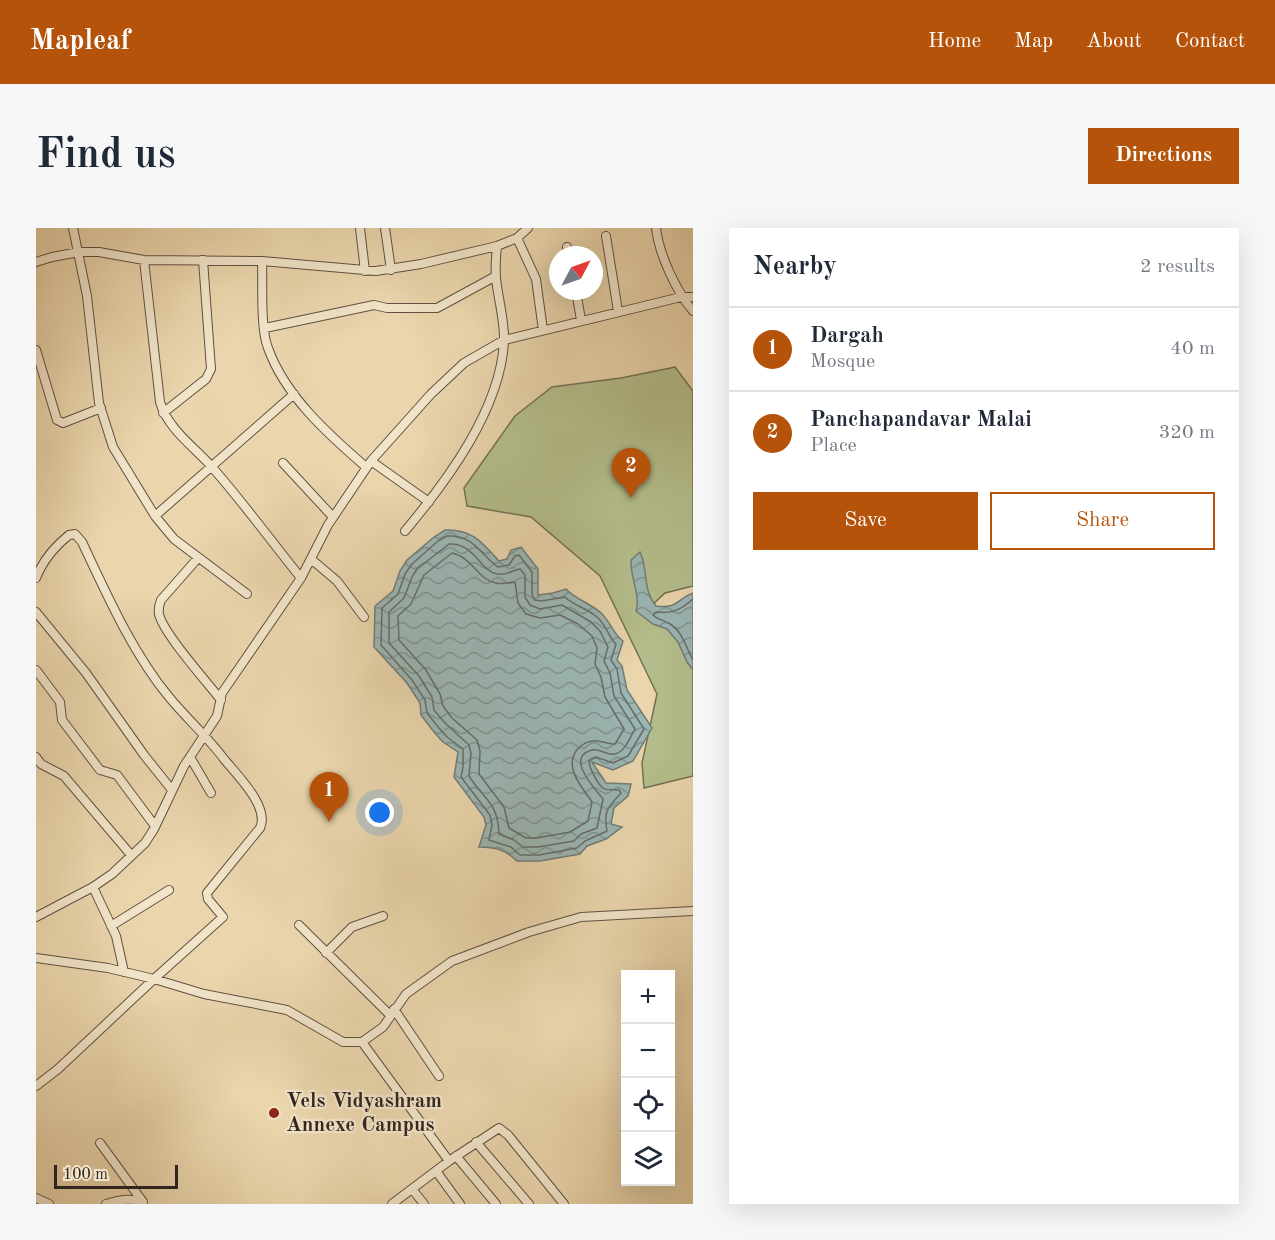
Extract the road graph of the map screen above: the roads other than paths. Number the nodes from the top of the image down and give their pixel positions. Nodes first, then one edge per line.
1 (73, 228) edge
2 (360, 228) edge
3 (385, 228) edge
4 (528, 228) edge
5 (657, 228) edge
6 (606, 236) dead end
7 (517, 238) junction
8 (497, 246) junction
9 (79, 252) junction
10 (144, 260) junction
11 (203, 261) junction
12 (262, 261) junction
13 (36, 262) edge
14 (391, 270) junction
15 (365, 271) junction
16 (496, 276) junction
17 (681, 297) junction
18 (693, 297) edge
19 (578, 300) edge
20 (618, 311) junction
21 (693, 311) edge
22 (581, 320) junction
23 (265, 328) junction
24 (543, 330) junction
25 (504, 340) junction
26 (36, 350) edge
27 (294, 394) junction
28 (101, 408) junction
29 (163, 413) junction
30 (283, 463) dead end
31 (369, 464) junction
32 (212, 466) junction
33 (429, 502) junction
34 (155, 516) junction
35 (333, 517) junction
36 (405, 531) dead end
37 (198, 558) junction
38 (311, 559) junction
39 (36, 578) edge
40 (301, 578) junction
41 (247, 594) dead end
42 (36, 612) edge
43 (364, 616) dead end
44 (36, 670) edge
45 (221, 700) junction
46 (206, 735) junction
47 (36, 757) edge
48 (190, 758) junction
49 (172, 790) junction
50 (211, 793) dead end
51 (155, 826) junction
52 (131, 855) junction
53 (93, 887) junction
54 (169, 890) dead end
55 (693, 911) edge
56 (36, 916) edge
57 (383, 916) dead end
58 (299, 925) dead end
59 (111, 926) junction
60 (326, 953) junction
61 (36, 958) edge
62 (124, 972) junction
63 (154, 979) junction
64 (392, 1012) junction
65 (362, 1042) junction
66 (439, 1076) dead end
67 (36, 1086) edge
68 (476, 1142) junction
69 (100, 1143) dead end
70 (453, 1158) junction
71 (436, 1171) junction
72 (412, 1189) junction
73 (36, 1198) edge
74 (145, 1203) edge
75 (49, 1204) edge
76 (106, 1204) edge
77 (393, 1204) edge
78 (424, 1204) edge
79 (460, 1204) edge
80 (496, 1204) edge
81 (529, 1204) edge
82 (564, 1204) edge

1 - 9 street
2 - 15 street
3 - 14 street
4 - 7 street
5 - 17 street
6 - 20 street
7 - 8 street
7 - 24 street
8 - 14 street
8 - 16 street
9 - 10 street
9 - 13 street
9 - 28 street
10 - 11 street
10 - 29 street
11 - 12 street
11 - 29 street
12 - 15 street
12 - 23 street
14 - 15 street
16 - 23 street
16 - 25 street
17 - 18 street
17 - 20 street
17 - 21 street
19 - 22 street
20 - 22 street
22 - 24 street
23 - 27 street
24 - 25 street
25 - 31 street
25 - 33 street
26 - 28 street
27 - 31 street
27 - 32 street
28 - 34 street
29 - 32 street
30 - 35 street
31 - 33 street
31 - 35 street
32 - 34 street
32 - 40 street
33 - 36 street
34 - 37 street
35 - 38 street
37 - 41 street
37 - 45 street
38 - 40 street
38 - 43 street
39 - 46 street
40 - 45 street
42 - 49 street
44 - 51 street
45 - 46 street
46 - 48 street
46 - 63 street
47 - 52 street
48 - 49 street
48 - 50 street
49 - 51 street
51 - 52 street
52 - 53 street
53 - 56 street
53 - 59 street
54 - 59 street
55 - 64 street
57 - 60 street
58 - 60 street
59 - 62 street
60 - 64 street
61 - 62 street
62 - 63 street
63 - 65 street
63 - 67 street
64 - 65 street
64 - 66 street
65 - 70 street
68 - 70 street
68 - 81 street
68 - 82 street
69 - 74 street
70 - 71 street
70 - 80 street
71 - 72 street
71 - 79 street
72 - 77 street
72 - 78 street
73 - 75 street
74 - 76 street

